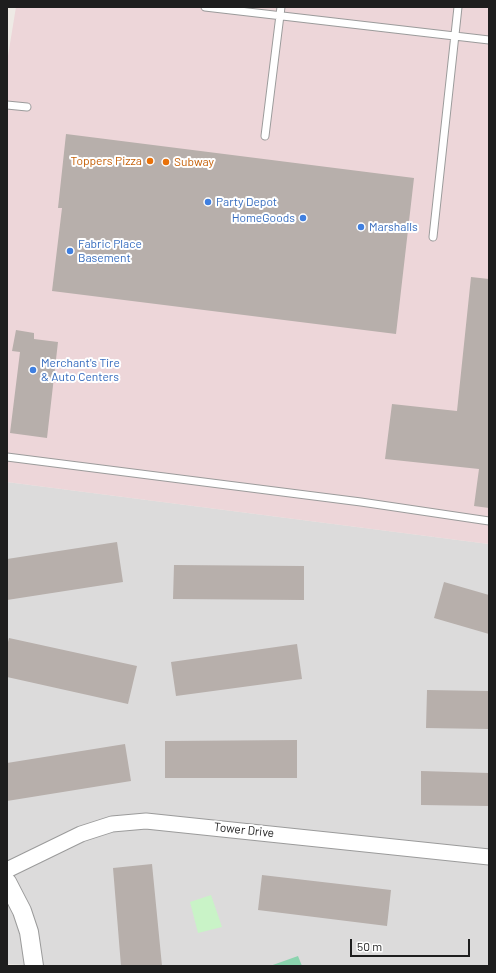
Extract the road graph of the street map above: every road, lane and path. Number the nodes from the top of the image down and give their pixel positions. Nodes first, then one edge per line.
1 (205, 7) edge
2 (281, 7) edge
3 (458, 7) edge
4 (280, 16) junction
5 (455, 36) junction
6 (489, 40) edge
7 (7, 105) edge
8 (27, 107) dead end
9 (265, 136) dead end
10 (433, 237) dead end
11 (7, 457) edge
12 (489, 521) edge
13 (489, 857) edge
14 (7, 870) edge
15 (7, 882) edge
16 (34, 966) edge

1 - 4 lane
2 - 4 lane
3 - 5 lane
4 - 5 lane
4 - 9 lane
5 - 6 lane
5 - 10 lane
7 - 8 lane
11 - 12 lane
13 - 14 street, Tower Drive
15 - 16 street

